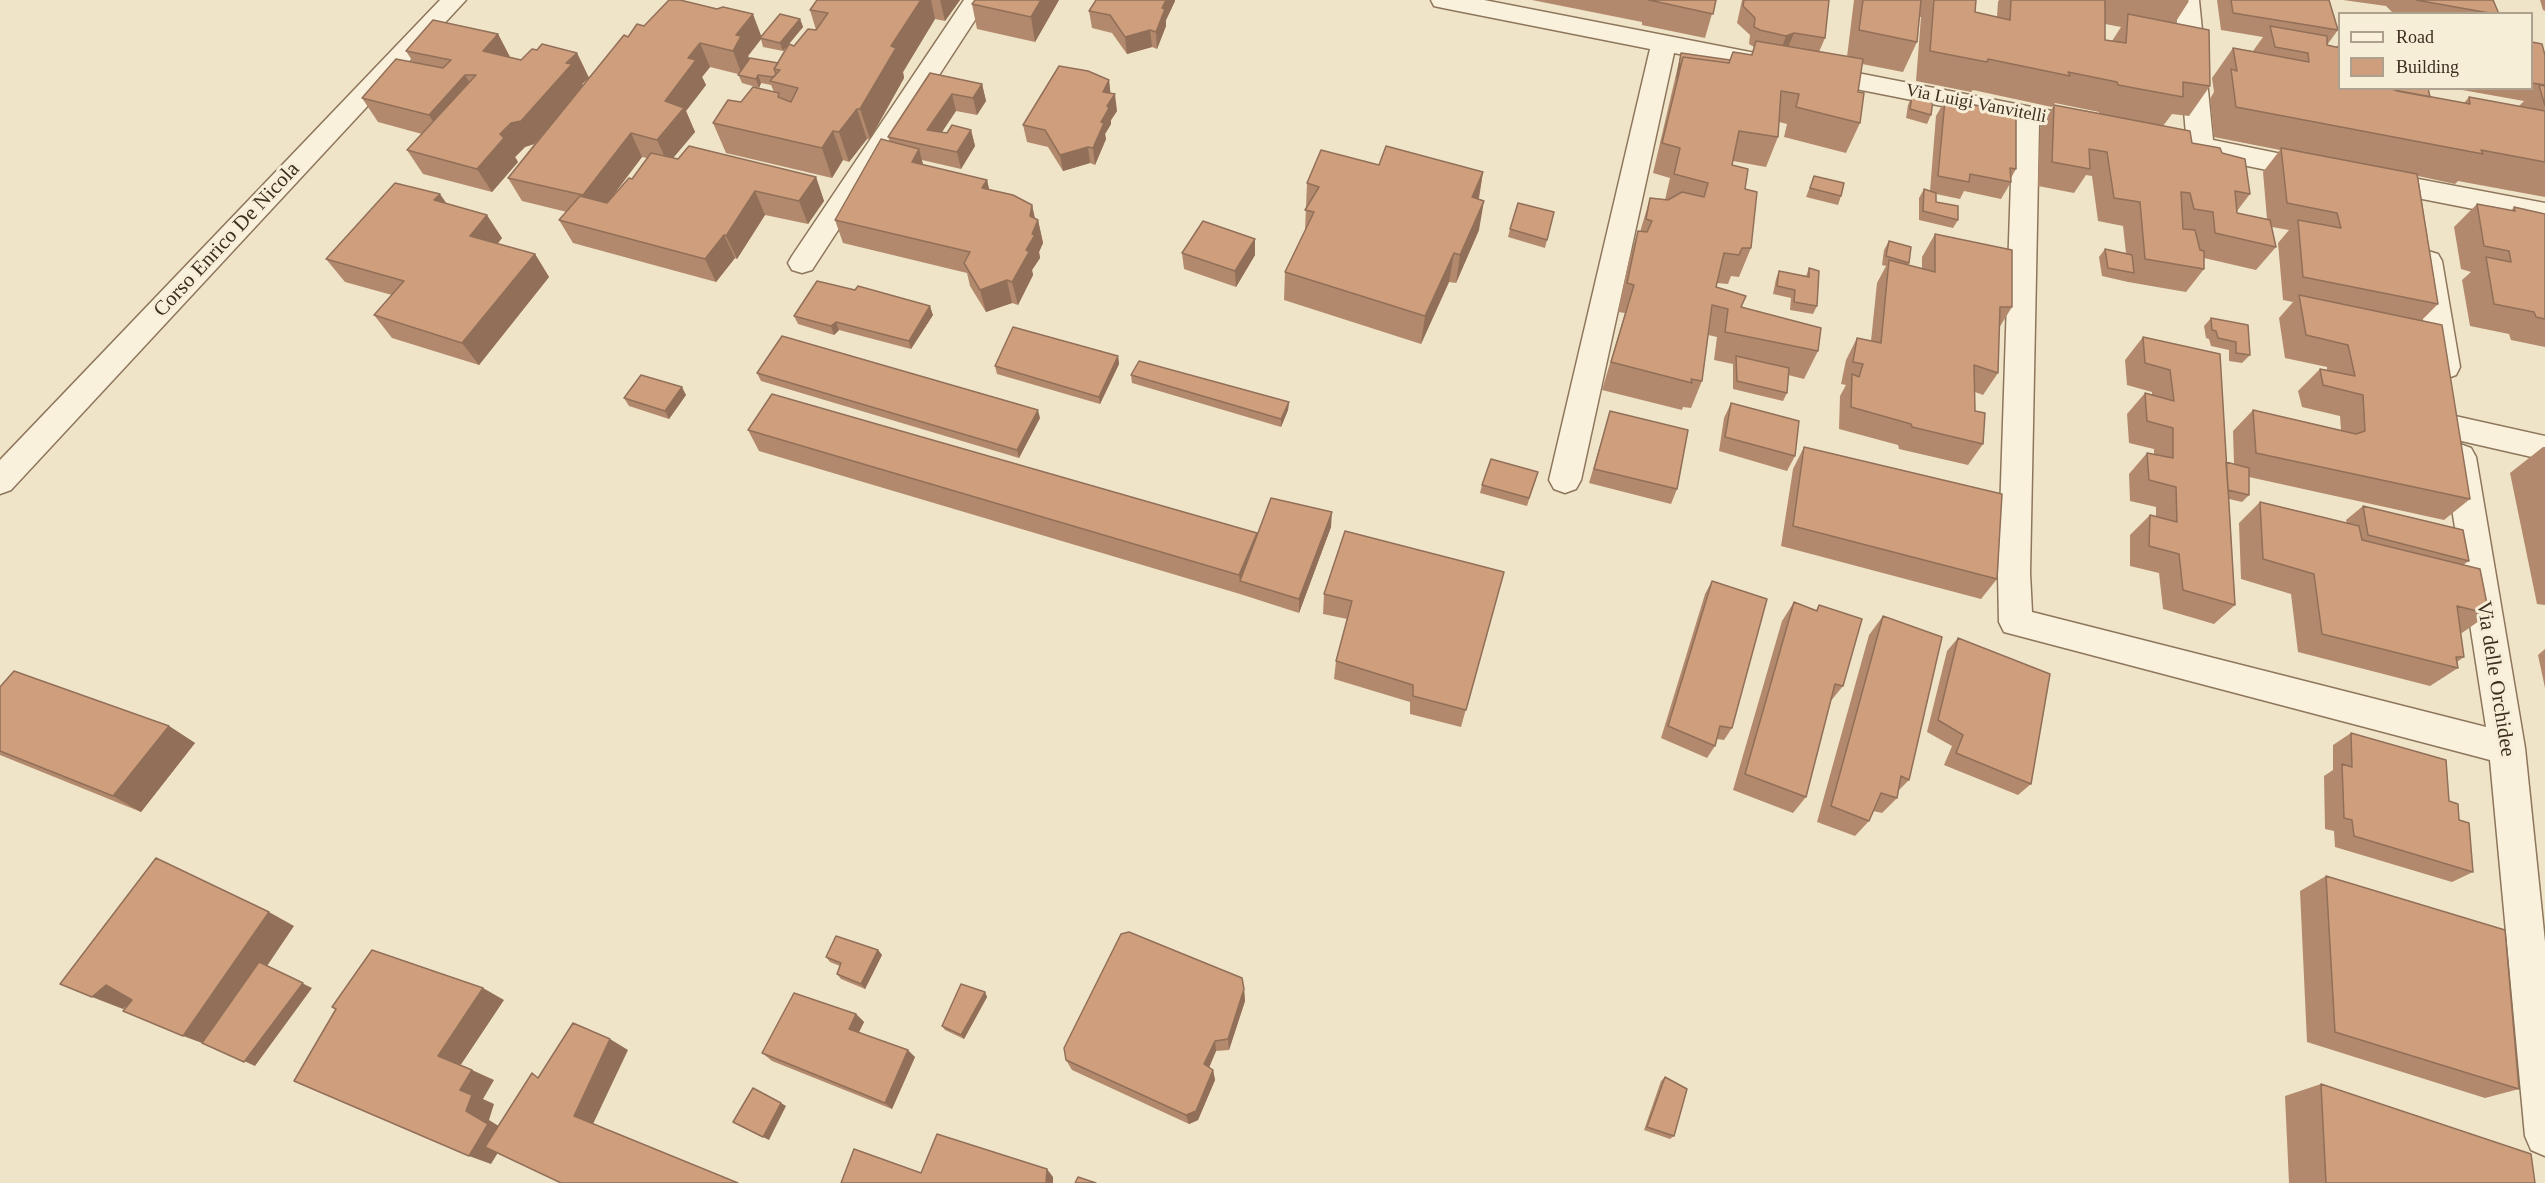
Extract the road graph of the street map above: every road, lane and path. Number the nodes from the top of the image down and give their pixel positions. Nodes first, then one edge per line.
1 (454, 0) edge
2 (976, 0) edge
3 (1443, 0) edge
4 (2187, 0) edge
5 (1496, 5) edge
6 (1664, 42) junction
7 (2026, 114) junction
8 (2107, 130) edge
9 (2153, 139) edge
10 (2200, 147) junction
11 (2416, 189) junction
12 (2545, 213) edge
13 (802, 263) dead end
14 (2456, 428) junction
15 (2545, 448) edge
16 (1565, 480) dead end
17 (0, 481) edge
18 (2506, 748) junction
19 (2545, 1136) edge

1 - 17 street, Corso Enrico De Nicola
2 - 13 street
3 - 5 street, Via Luigi Vanvitelli
4 - 10 street
5 - 6 street, Via Luigi Vanvitelli
6 - 7 street, Via Luigi Vanvitelli
6 - 16 street
7 - 8 street, Via Luigi Vanvitelli
7 - 18 street
9 - 10 street
10 - 11 street
11 - 12 street
11 - 14 street, Via delle Orchidee
14 - 15 street
14 - 18 street, Via delle Orchidee
18 - 19 street, Via delle Orchidee

